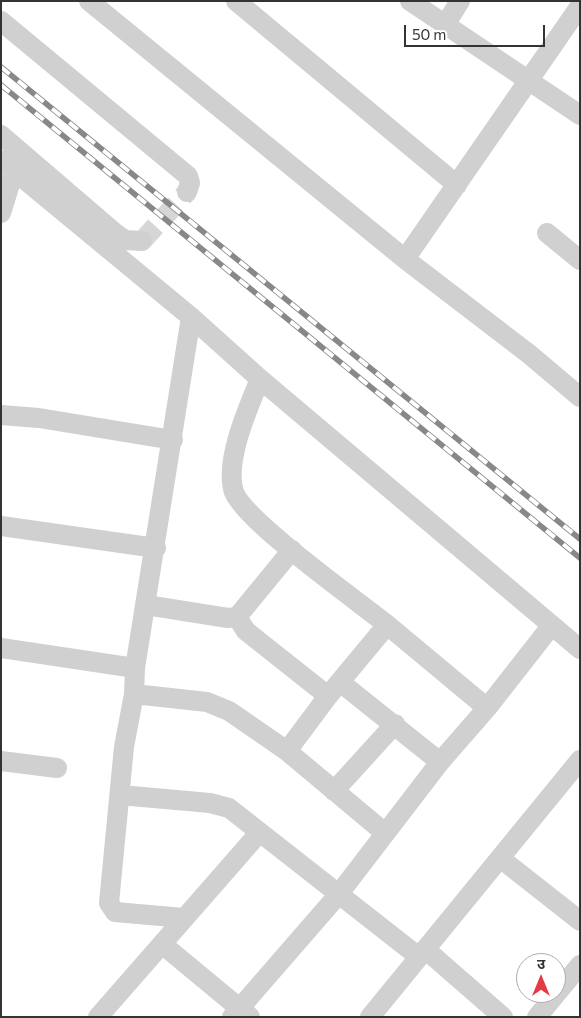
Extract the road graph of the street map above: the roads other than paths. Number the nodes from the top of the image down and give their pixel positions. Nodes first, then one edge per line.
1 (89, 1) edge
2 (236, 1) edge
3 (410, 1) edge
4 (460, 1) edge
5 (580, 6) edge
6 (1, 21) edge
7 (445, 25) junction
8 (530, 80) junction
9 (580, 115) edge
10 (1, 135) edge
11 (8, 165) edge
12 (457, 185) junction
13 (187, 192) dead end
14 (1, 214) edge
15 (546, 233) dead end
16 (142, 241) dead end
17 (405, 259) junction
18 (580, 260) edge
19 (191, 317) junction
20 (260, 380) junction
21 (580, 397) edge
22 (1, 415) edge
23 (173, 440) junction
24 (1, 526) edge
25 (156, 548) junction
26 (292, 550) junction
27 (146, 605) junction
28 (237, 617) junction
29 (387, 625) junction
30 (552, 625) junction
31 (1, 648) edge
32 (580, 649) edge
33 (135, 668) junction
34 (334, 689) junction
35 (134, 694) junction
36 (487, 708) junction
37 (395, 724) junction
38 (288, 751) junction
39 (1, 761) edge
40 (440, 762) junction
41 (57, 768) dead end
42 (576, 772) edge
43 (334, 791) junction
44 (120, 795) junction
45 (259, 832) junction
46 (385, 834) junction
47 (500, 858) junction
48 (338, 895) junction
49 (184, 918) junction
50 (580, 921) edge
51 (162, 944) junction
52 (422, 953) junction
53 (580, 965) edge
54 (241, 1014) edge
55 (98, 1017) edge
56 (370, 1017) edge
57 (503, 1017) edge
58 (536, 1017) edge

1 - 17 street
2 - 12 street
3 - 7 street
4 - 7 street
5 - 8 street
6 - 13 street
7 - 8 street
8 - 9 street
8 - 12 street
10 - 16 street
11 - 14 street
11 - 19 street
12 - 17 street
15 - 18 street
17 - 21 street
19 - 20 street
19 - 23 street
20 - 26 street
20 - 30 street
22 - 23 street
23 - 25 street
24 - 25 street
25 - 27 street
26 - 28 street
26 - 29 street
27 - 28 street
27 - 33 street
28 - 34 street
29 - 34 street
29 - 36 street
30 - 32 street
30 - 36 street
31 - 33 street
33 - 35 street
34 - 37 street
34 - 38 street
35 - 38 street
35 - 44 street
36 - 40 street
37 - 40 street
37 - 43 street
38 - 43 street
39 - 41 street
40 - 46 street
42 - 47 street
43 - 46 street
44 - 45 street
44 - 49 street
45 - 48 street
45 - 49 street
46 - 48 street
47 - 50 street
47 - 52 street
48 - 52 street
48 - 54 street
49 - 51 street
51 - 54 street
51 - 55 street
52 - 56 street
52 - 57 street
53 - 58 street

